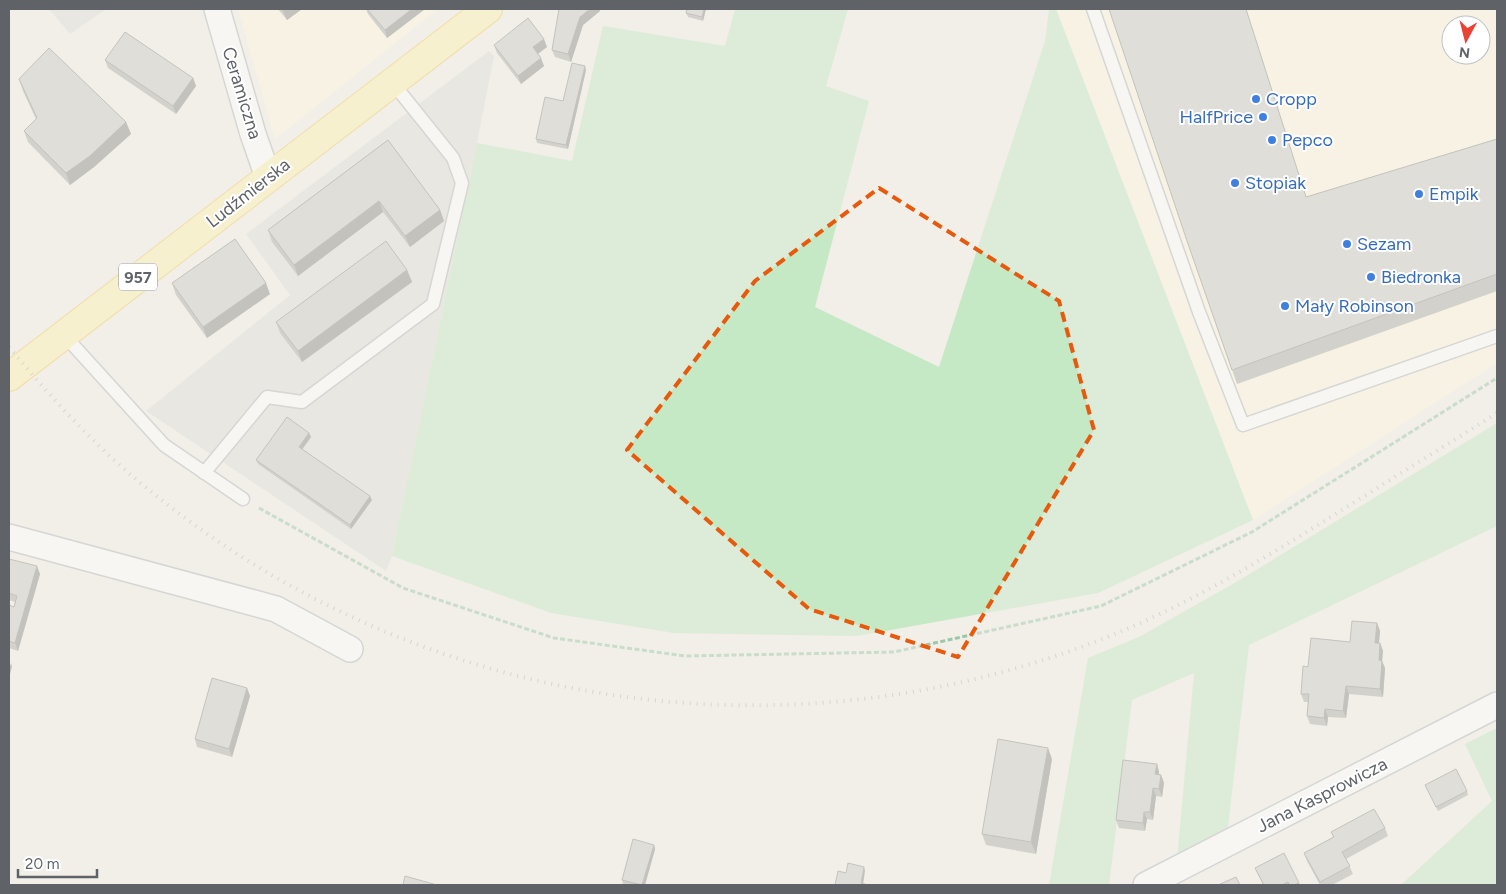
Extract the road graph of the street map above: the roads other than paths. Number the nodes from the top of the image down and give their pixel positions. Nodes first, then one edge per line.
1 (217, 9) edge
2 (488, 9) edge
3 (1093, 9) edge
4 (392, 82) junction
5 (268, 177) junction
6 (64, 335) junction
7 (1497, 336) edge
8 (9, 377) edge
9 (204, 473) junction
10 (243, 499) road end
11 (9, 537) edge
12 (350, 649) dead end
13 (1497, 705) edge
14 (1146, 885) edge

1 - 5 street, Ceramiczna
2 - 4 main road, Ludźmierska / 957
3 - 7 lane
4 - 5 main road, Ludźmierska / 957
4 - 9 lane
5 - 6 main road, Ludźmierska / 957
6 - 8 main road, Ludźmierska / 957
6 - 9 lane
9 - 10 lane
11 - 12 street
13 - 14 street, Jana Kasprowicza

